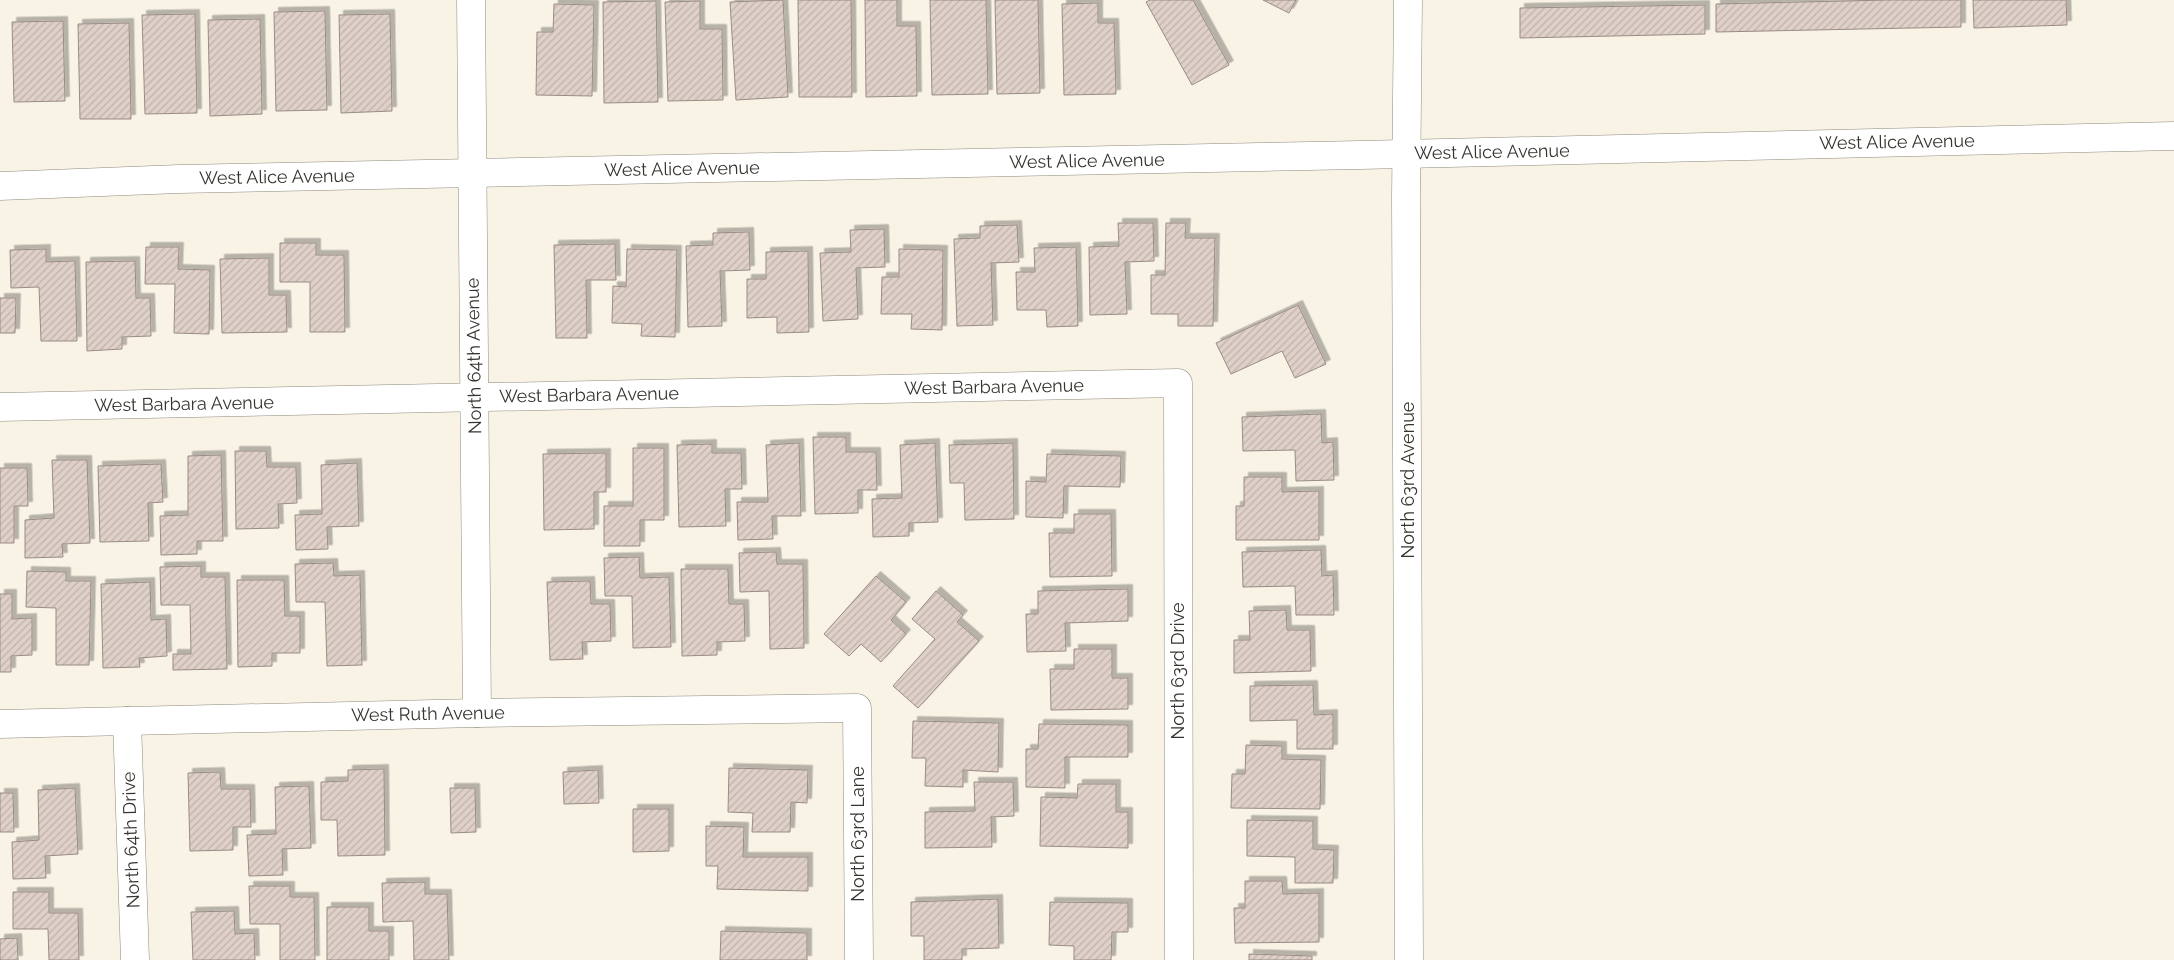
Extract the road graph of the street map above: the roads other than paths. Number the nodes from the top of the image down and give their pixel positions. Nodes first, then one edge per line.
1 (471, 0) edge
2 (1408, 0) edge
3 (2174, 136) edge
4 (1406, 154) junction
5 (472, 174) junction
6 (0, 186) edge
7 (1178, 383) joint
8 (474, 397) junction
9 (0, 408) edge
10 (857, 708) joint
11 (477, 713) junction
12 (128, 721) junction
13 (0, 724) edge
14 (135, 960) edge
15 (859, 960) edge
16 (1179, 960) edge
17 (1409, 960) edge

1 - 5 street, North 64th Avenue
2 - 4 street, North 63rd Avenue
3 - 4 street, West Alice Avenue
4 - 5 street, West Alice Avenue
4 - 17 street, North 63rd Avenue
5 - 6 street, West Alice Avenue
5 - 8 street, North 64th Avenue
7 - 8 street, West Barbara Avenue
7 - 16 street, North 63rd Drive
8 - 9 street, West Barbara Avenue
8 - 11 street, North 64th Avenue
10 - 11 street, West Ruth Avenue
10 - 15 street, North 63rd Lane
11 - 12 street, West Ruth Avenue
12 - 13 street, West Ruth Avenue
12 - 14 street, North 64th Drive

